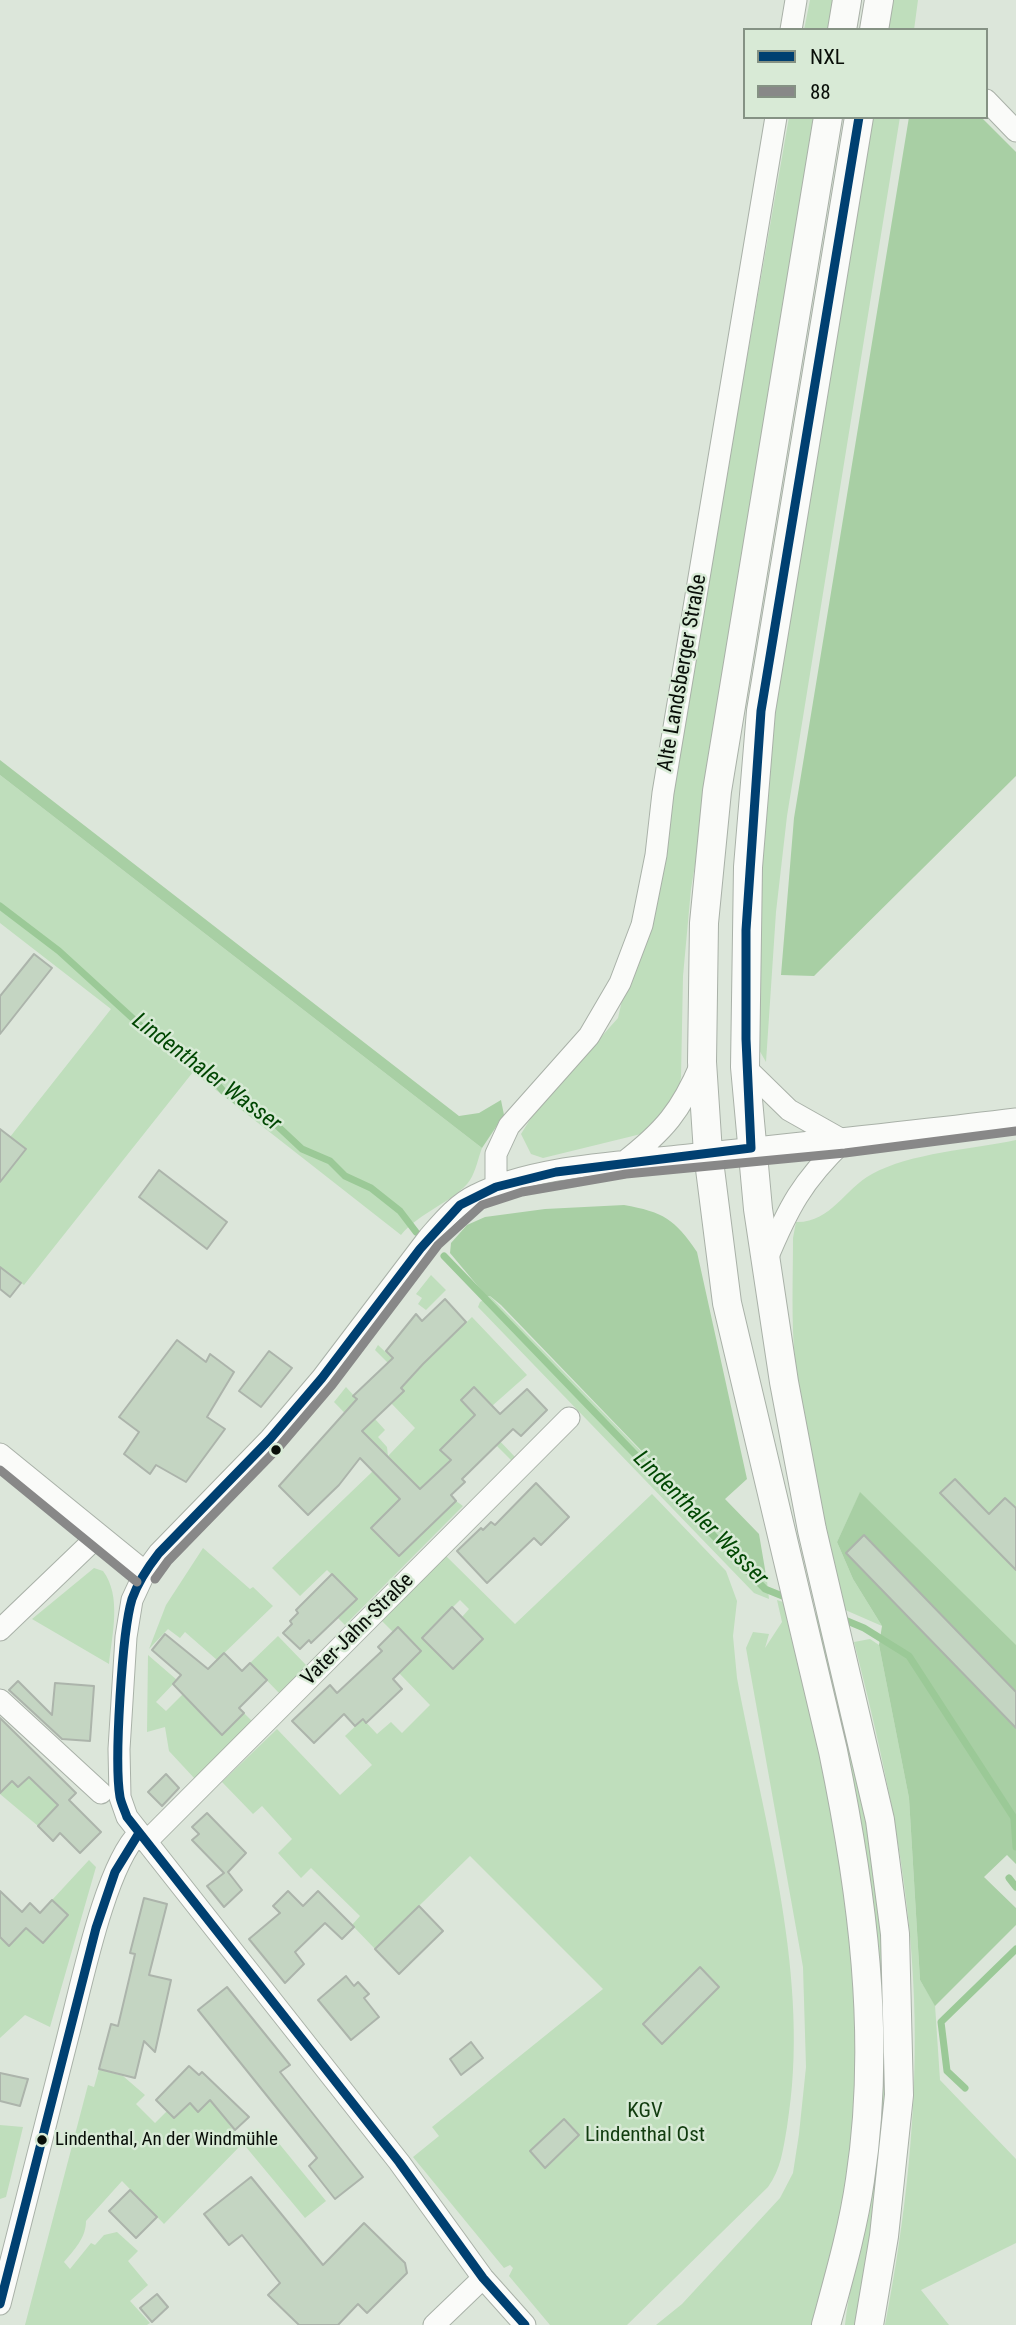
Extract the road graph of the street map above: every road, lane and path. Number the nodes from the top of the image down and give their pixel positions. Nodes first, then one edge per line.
1 (796, 0) edge
2 (847, 0) edge
3 (878, 0) edge
4 (791, 28) edge
5 (842, 28) edge
6 (874, 28) edge
7 (988, 102) edge
8 (776, 119) edge
9 (828, 119) edge
10 (859, 119) edge
11 (1016, 131) edge
12 (702, 1062) junction
13 (746, 1067) junction
14 (1016, 1119) edge
15 (844, 1141) junction
16 (751, 1149) junction
17 (709, 1153) junction
18 (624, 1162) junction
19 (496, 1187) junction
20 (766, 1262) junction
21 (569, 1418) dead end
22 (0, 1454) edge
23 (99, 1535) junction
24 (145, 1572) junction
25 (0, 1630) edge
26 (0, 1700) edge
27 (101, 1793) dead end
28 (143, 1837) junction
29 (8, 2238) edge
30 (483, 2278) junction
31 (499, 2297) junction
32 (0, 2304) edge
33 (434, 2325) edge
34 (516, 2325) edge
35 (525, 2325) edge
36 (826, 2325) edge
37 (869, 2325) edge

1 - 4 street
2 - 5 main road
3 - 6 main road
7 - 11 street
8 - 19 street, Alte Landsberger Straße
9 - 12 main road
10 - 13 main road
12 - 17 main road
12 - 18 street
13 - 15 street
13 - 16 main road
14 - 15 street
15 - 16 street
15 - 20 street
16 - 17 street
16 - 20 main road
17 - 18 street
17 - 36 main road
18 - 19 street
19 - 24 street
20 - 37 main road
21 - 28 street, Vater-Jahn-Straße
22 - 23 street
23 - 24 street
23 - 25 street
24 - 28 street
26 - 27 street
28 - 29 street, Vater-Jahn-Straße
28 - 30 street
29 - 32 street, Vater-Jahn-Straße
30 - 31 street
30 - 33 street
31 - 34 street
31 - 35 street

